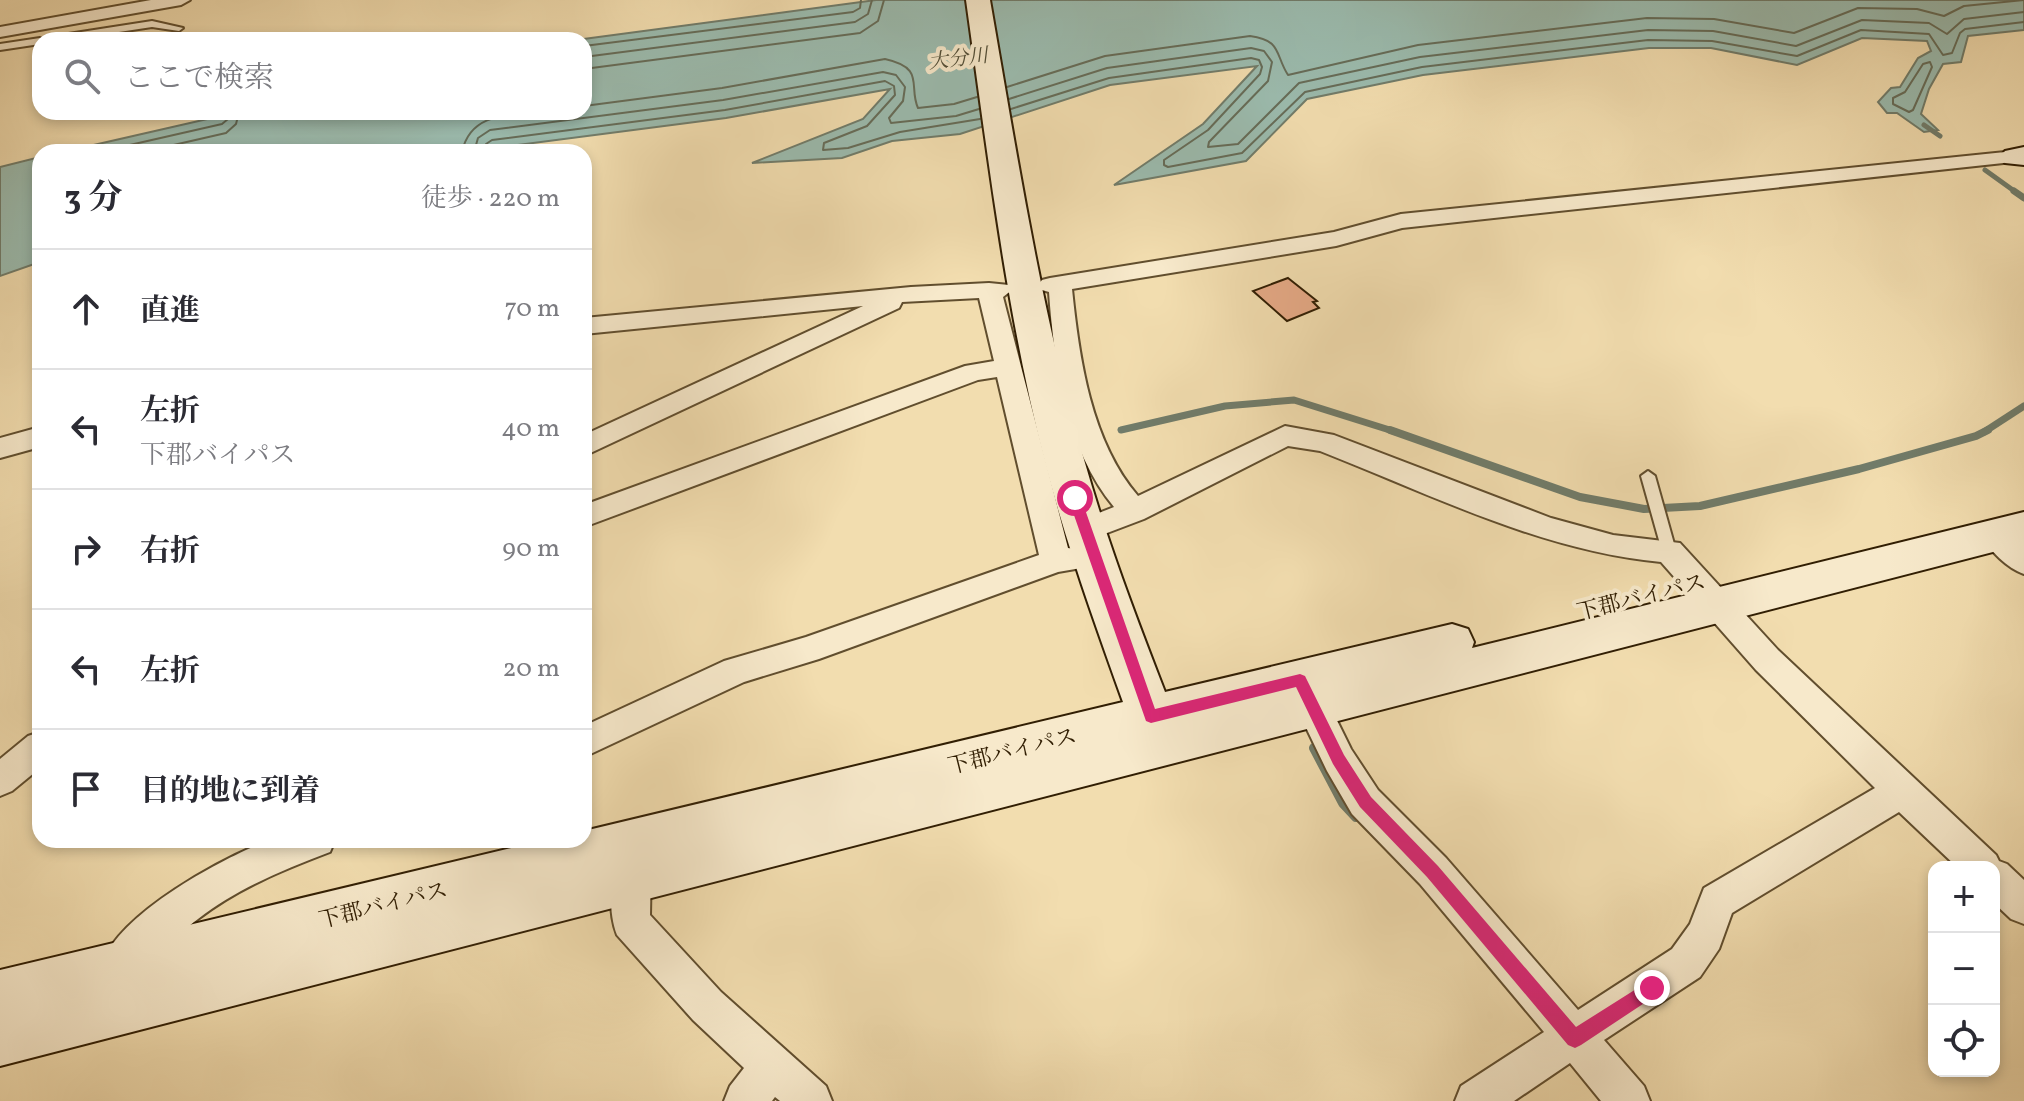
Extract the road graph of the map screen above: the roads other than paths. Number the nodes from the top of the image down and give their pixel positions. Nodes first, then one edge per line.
1 (181, 0) edge
2 (978, 0) edge
3 (179, 28) dead end
4 (0, 32) edge
5 (100, 32) edge
6 (32, 42) edge
7 (0, 47) edge
8 (2020, 157) edge
9 (901, 295) junction
10 (592, 325) edge
11 (1008, 367) junction
12 (32, 439) edge
13 (592, 442) edge
14 (0, 448) edge
15 (1648, 476) dead end
16 (1134, 511) junction
17 (592, 513) edge
18 (2017, 532) edge
19 (1079, 549) junction
20 (1688, 570) junction
21 (1306, 694) junction
22 (1156, 731) junction
23 (592, 738) edge
24 (32, 754) edge
25 (0, 780) edge
26 (1902, 791) junction
27 (296, 848) edge
28 (632, 861) junction
29 (1977, 861) edge
30 (2000, 883) edge
31 (2024, 906) edge
32 (115, 970) junction
33 (6, 1021) edge
34 (1564, 1045) junction
35 (773, 1066) junction
36 (745, 1101) edge
37 (811, 1101) edge
38 (1476, 1101) edge
39 (1629, 1101) edge

1 - 4 street
2 - 19 street
3 - 5 lane
6 - 7 lane
8 - 16 street
9 - 10 street
9 - 11 street
9 - 13 street
11 - 17 street
11 - 19 street
12 - 14 street
15 - 20 lane
16 - 19 street
16 - 20 street
18 - 20 street
19 - 22 street
19 - 23 street
20 - 21 street
20 - 26 street
21 - 22 street
21 - 34 street
22 - 28 street
24 - 25 street
26 - 29 street
26 - 34 street
27 - 32 street
28 - 32 street, 下郡バイパス
28 - 33 street
28 - 35 street
30 - 31 street
32 - 33 street, 下郡バイパス
34 - 38 street
34 - 39 street
35 - 36 street
35 - 37 street

